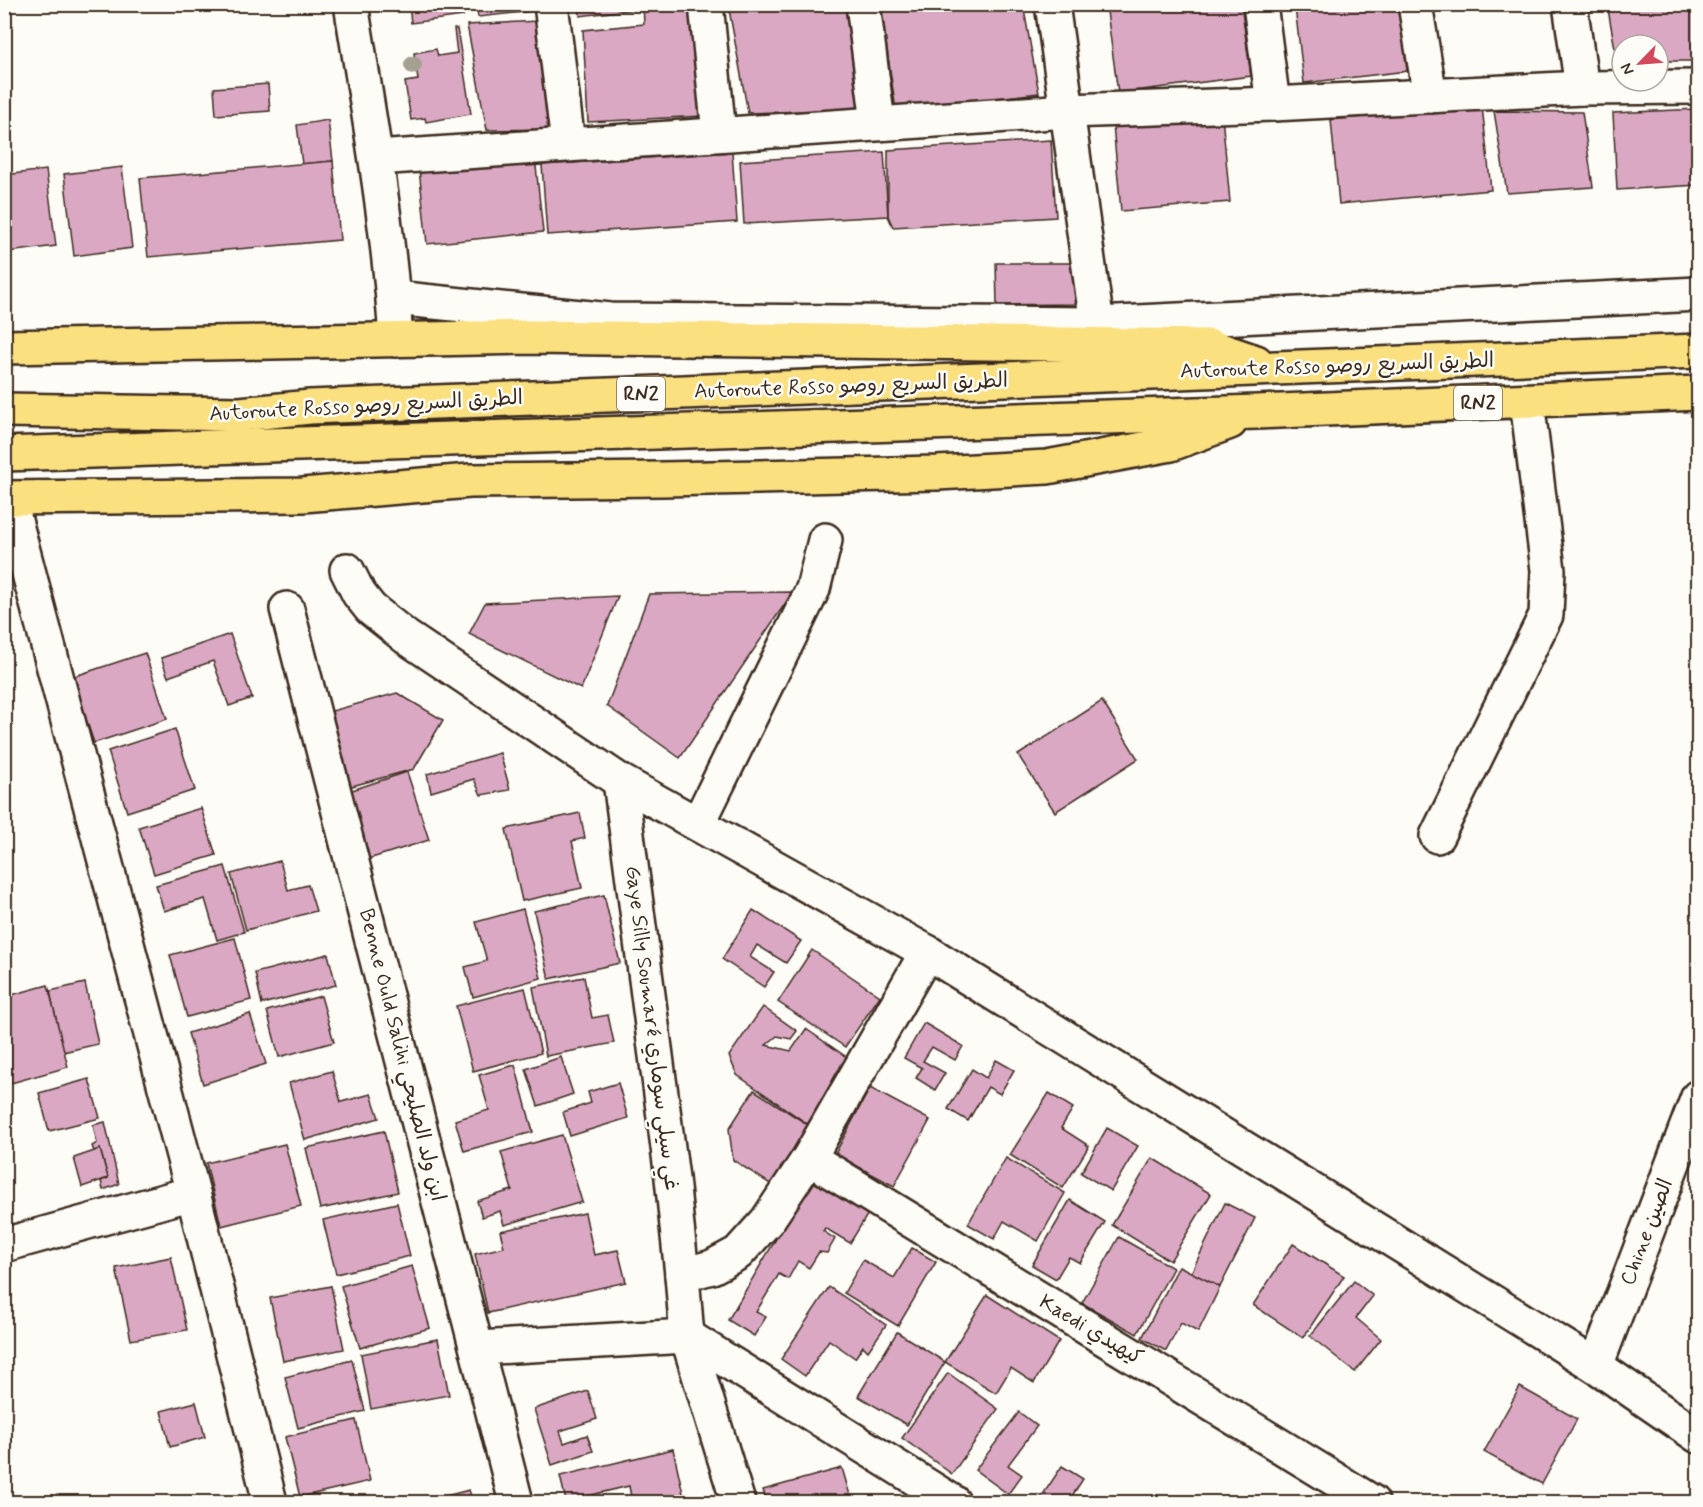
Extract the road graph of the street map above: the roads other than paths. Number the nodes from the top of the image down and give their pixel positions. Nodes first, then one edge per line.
1 (351, 4) edge
2 (551, 4) edge
3 (706, 4) edge
4 (863, 4) edge
5 (1052, 4) edge
6 (1260, 4) edge
7 (1415, 4) edge
8 (1570, 4) edge
9 (1698, 87) edge
10 (1582, 88) junction
11 (1430, 96) junction
12 (1273, 104) junction
13 (1067, 111) junction
14 (878, 123) junction
15 (719, 134) junction
16 (568, 144) junction
17 (376, 158) junction
18 (1698, 294) edge
19 (394, 298) junction
20 (1096, 324) junction
21 (396, 340) junction
22 (4, 346) edge
23 (1698, 351) edge
24 (1278, 369) junction
25 (1698, 393) edge
26 (1527, 402) junction
27 (4, 410) edge
28 (1257, 412) junction
29 (4, 454) edge
30 (7, 498) edge
31 (825, 540) dead end
32 (347, 570) dead end
33 (287, 609) dead end
34 (620, 782) junction
35 (698, 824) junction
36 (1437, 836) dead end
37 (927, 952) junction
38 (1698, 1097) edge
39 (809, 1158) junction
40 (193, 1193) junction
41 (4, 1245) edge
42 (682, 1275) junction
43 (687, 1336) junction
44 (477, 1348) junction
45 (1596, 1366) junction
46 (1698, 1436) edge
47 (938, 1497) edge
48 (270, 1503) edge
49 (516, 1503) edge
50 (738, 1503) edge
51 (1372, 1503) edge

1 - 17 street
2 - 16 street
3 - 15 street
4 - 14 street
5 - 13 street
6 - 12 street
7 - 11 street
8 - 10 street
9 - 10 street
10 - 11 street
11 - 12 street
12 - 13 street
13 - 14 street
13 - 20 street
14 - 15 street
15 - 16 street
16 - 17 street
17 - 19 street
18 - 20 street
19 - 20 street
19 - 21 street
21 - 22 highway
21 - 24 highway
23 - 24 highway, Autoroute Rosso الطريق السريع روصو / RN2
24 - 27 highway, Autoroute Rosso الطريق السريع روصو / RN2
25 - 26 highway, Autoroute Rosso الطريق السريع روصو / RN2
26 - 28 highway, Autoroute Rosso الطريق السريع روصو / RN2
26 - 36 street
28 - 29 highway, Autoroute Rosso الطريق السريع روصو / RN2
28 - 30 highway
30 - 40 street
31 - 35 street
32 - 34 street
33 - 44 street, Benne Ould Salihi ابن ولد الصليحي
34 - 35 street
34 - 42 street, Gaye Silly Soumaré غي سيلي سوماري
35 - 37 street
37 - 39 street
37 - 45 street
38 - 45 street, Chine الصين
39 - 42 street
39 - 51 street, Kaedi كيهيدي
40 - 41 street
40 - 48 street
42 - 43 street, Gaye Silly Soumaré غي سيلي سوماري
43 - 44 street
43 - 47 street
43 - 50 street
44 - 49 street, Benne Ould Salihi ابن ولد الصليحي
45 - 46 street

